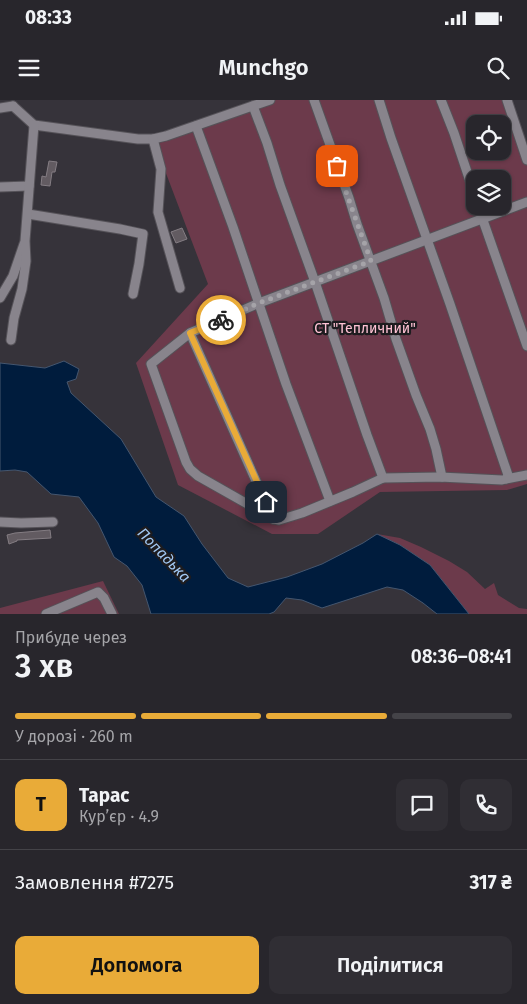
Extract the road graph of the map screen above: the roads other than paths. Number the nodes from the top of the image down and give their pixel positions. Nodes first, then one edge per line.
1 (270, 100) edge
2 (314, 100) edge
3 (379, 100) edge
4 (441, 100) edge
5 (507, 100) edge
6 (12, 103) edge
7 (253, 106) junction
8 (0, 108) edge
9 (34, 125) junction
10 (196, 126) junction
11 (153, 139) junction
12 (527, 160) edge
13 (466, 170) edge
14 (29, 186) junction
15 (0, 187) edge
16 (527, 202) edge
17 (28, 214) junction
18 (481, 215) edge
19 (482, 218) junction
20 (426, 240) junction
21 (25, 241) junction
22 (371, 261) junction
23 (315, 282) junction
24 (180, 288) dead end
25 (133, 294) dead end
26 (0, 298) edge
27 (259, 303) junction
28 (190, 333) junction
29 (10, 340) dead end
30 (527, 346) edge
31 (527, 475) edge
32 (442, 477) junction
33 (383, 478) junction
34 (506, 479) junction
35 (330, 502) junction
36 (274, 519) junction
37 (0, 522) edge
38 (54, 522) dead end
39 (46, 614) edge
40 (112, 614) edge

1 - 7 street
2 - 22 street
3 - 20 street
4 - 13 street
5 - 12 street
6 - 8 street
6 - 9 street
7 - 10 street
7 - 23 street
9 - 11 street
9 - 14 street
10 - 11 street
10 - 27 street
11 - 24 street
14 - 15 street
14 - 17 street
16 - 19 street
17 - 21 street
17 - 25 street
18 - 19 street
19 - 20 street
19 - 30 street
20 - 22 street
20 - 34 street
21 - 26 street
21 - 29 street
22 - 23 street
22 - 32 street
23 - 27 street
23 - 33 street
27 - 28 street
27 - 35 street
28 - 36 street
28 - 36 street
31 - 34 street
32 - 33 street
32 - 34 street
33 - 35 street
35 - 36 street
37 - 38 street
39 - 40 street

